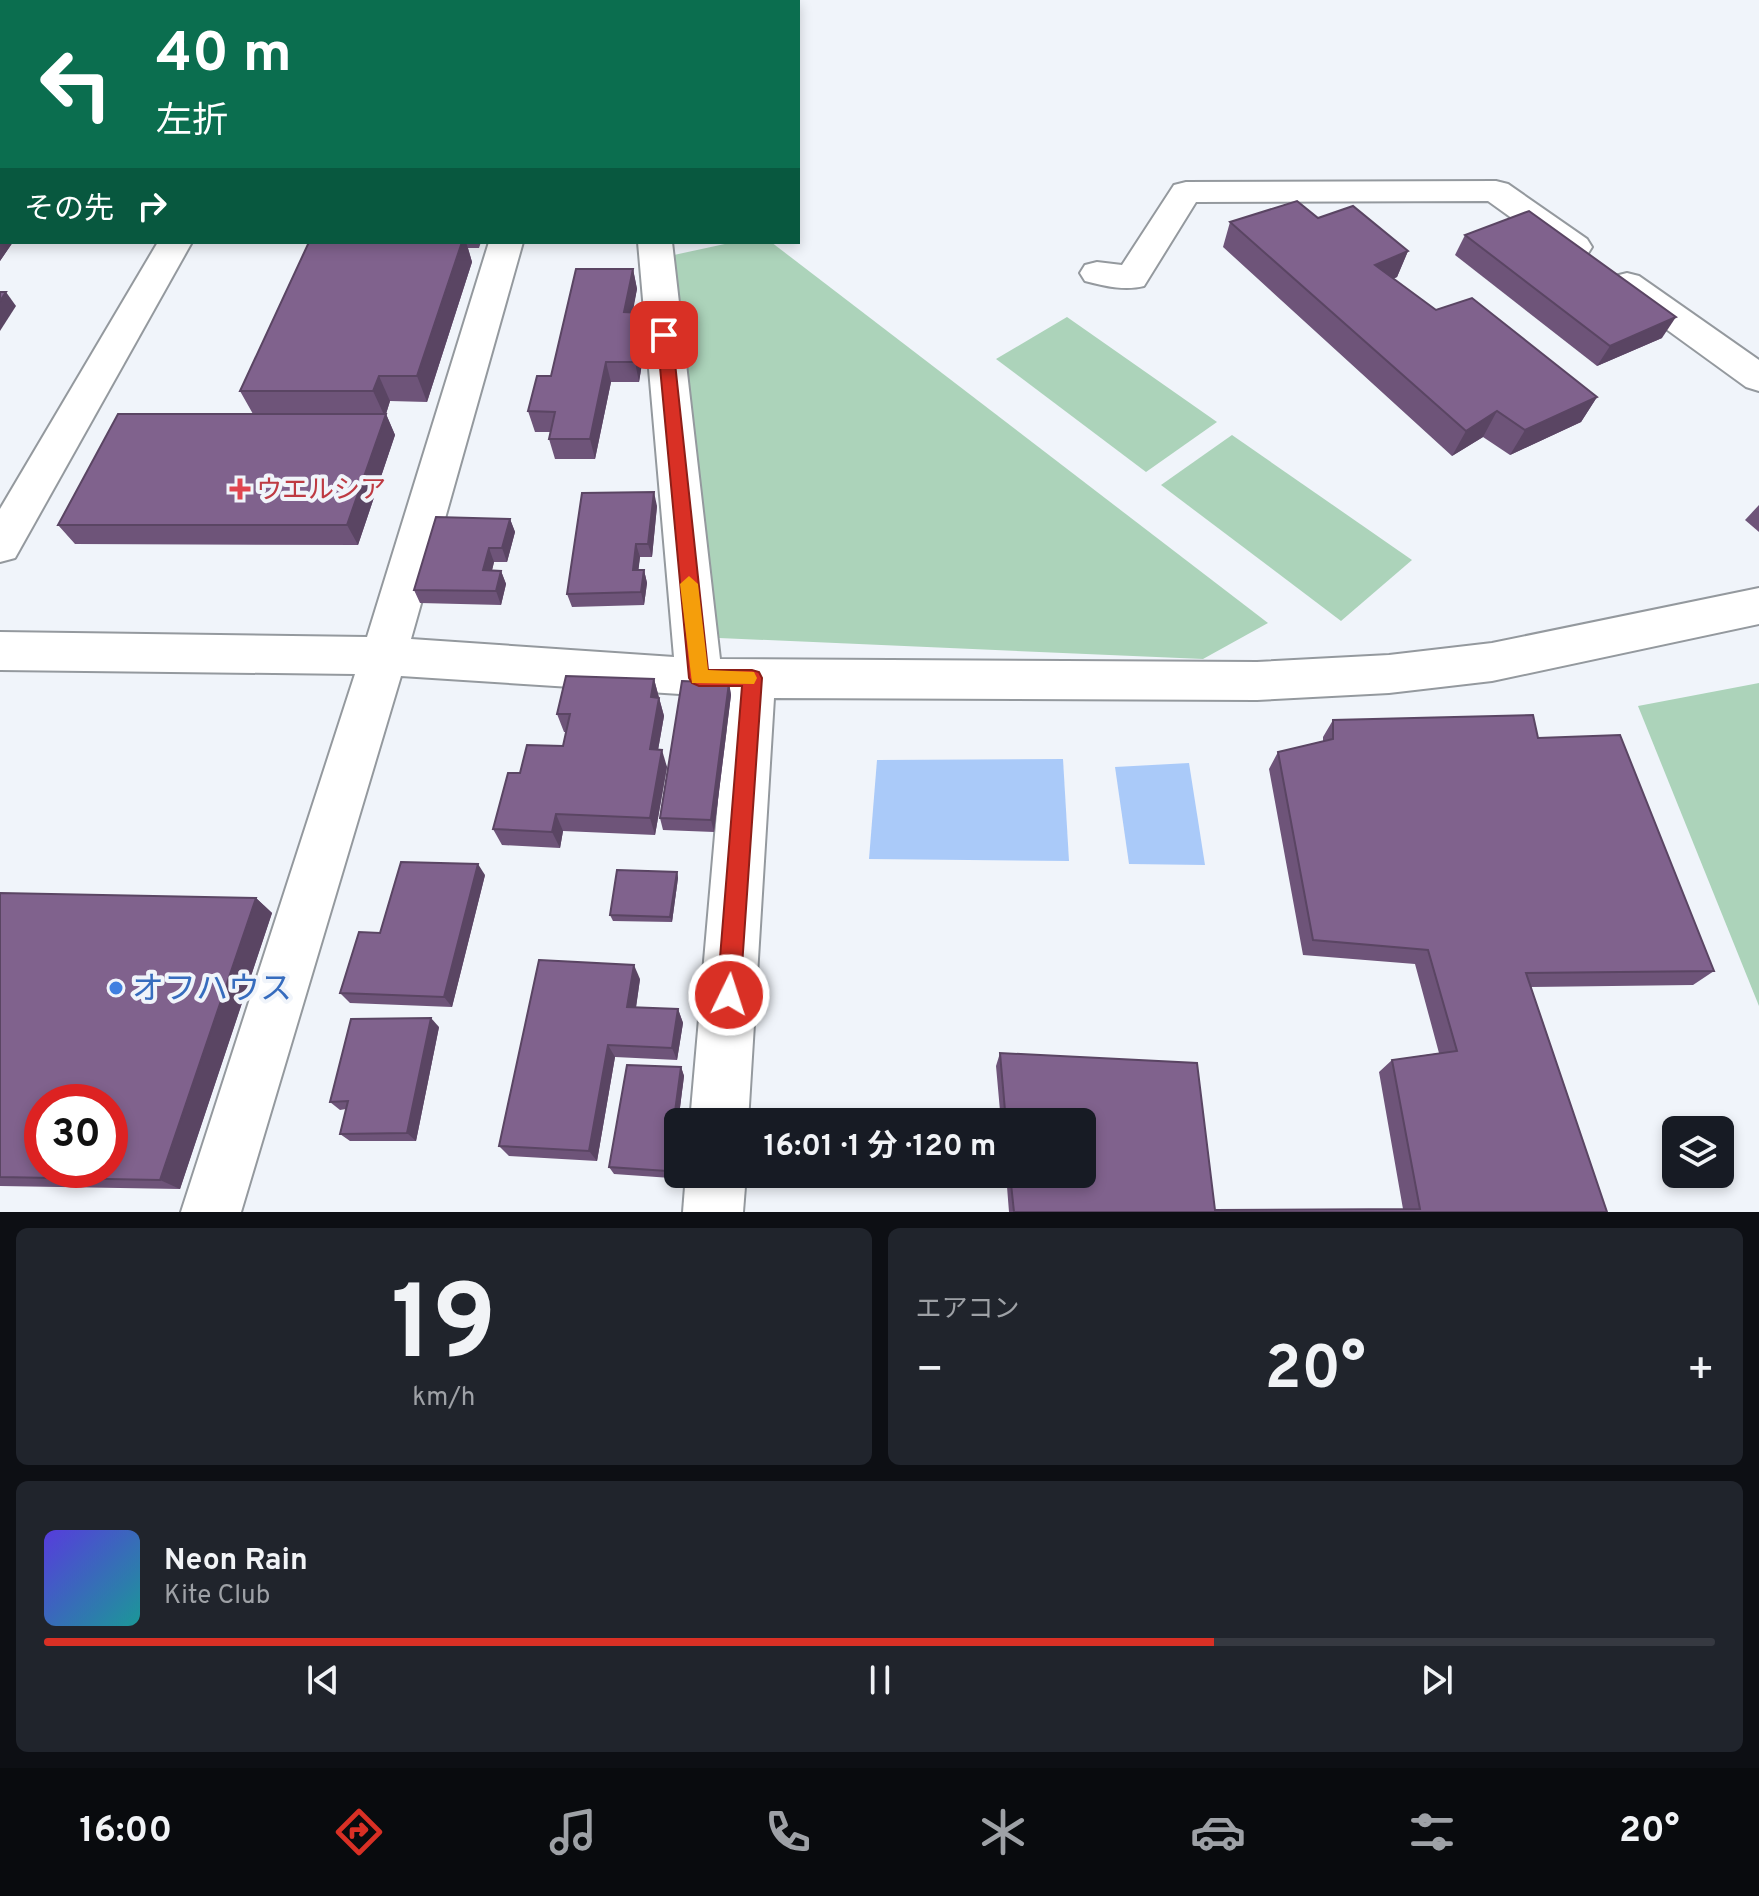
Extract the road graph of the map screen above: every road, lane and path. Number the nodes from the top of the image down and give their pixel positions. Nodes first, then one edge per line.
1 (174, 244) edge
2 (505, 244) edge
3 (655, 244) edge
4 (1097, 273) dead end
5 (1759, 378) edge
6 (0, 546) edge
7 (1759, 606) edge
8 (0, 651) edge
9 (384, 656) junction
10 (699, 678) junction
11 (752, 678) junction
12 (720, 1108) edge
13 (715, 1188) edge
14 (211, 1212) edge
15 (713, 1212) edge

1 - 6 street
2 - 9 street
3 - 10 street
4 - 5 street
7 - 11 street
8 - 9 street
9 - 10 street
9 - 14 street
10 - 11 street
11 - 12 street
13 - 15 street

